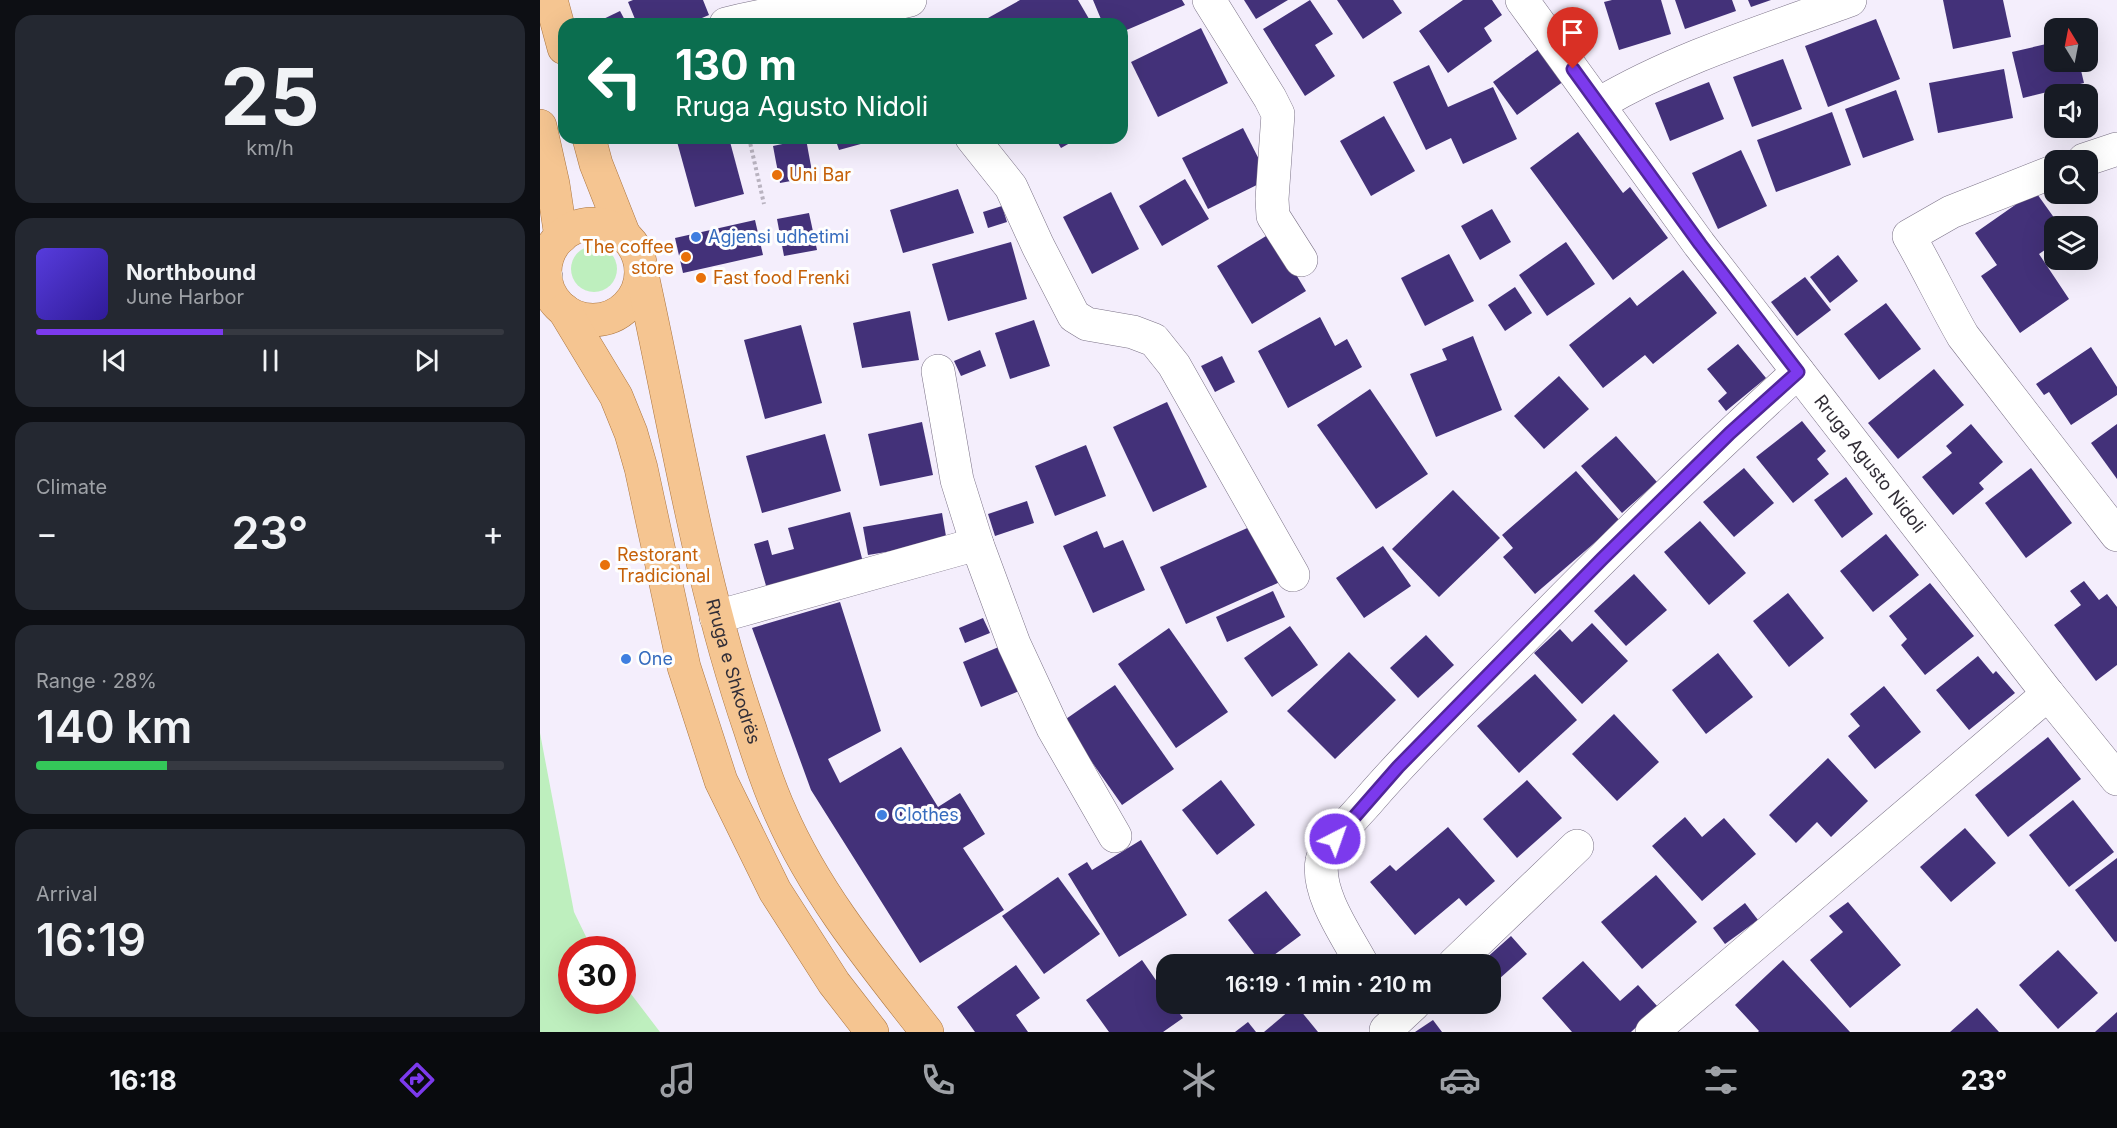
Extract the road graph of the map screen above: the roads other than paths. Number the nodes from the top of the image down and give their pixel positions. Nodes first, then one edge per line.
1 (551, 0) edge
2 (1209, 0) edge
3 (1522, 0) edge
4 (1850, 0) edge
5 (900, 10) edge
6 (751, 18) edge
7 (558, 26) edge
8 (1599, 104) junction
9 (550, 130) edge
10 (591, 144) edge
11 (977, 144) edge
12 (2117, 149) edge
13 (2098, 155) edge
14 (2044, 175) edge
15 (624, 235) junction
16 (561, 237) junction
17 (1301, 260) dead end
18 (641, 270) junction
19 (543, 275) edge
20 (564, 310) junction
21 (938, 371) dead end
22 (1798, 372) junction
23 (2117, 535) edge
24 (977, 544) junction
25 (1293, 575) dead end
26 (716, 617) junction
27 (2048, 694) junction
28 (2117, 779) edge
29 (1115, 836) dead end
30 (1577, 846) dead end
31 (1357, 954) edge
32 (1464, 954) edge
33 (1397, 1014) edge
34 (1384, 1022) edge
35 (872, 1032) edge
36 (927, 1032) edge
37 (1652, 1032) edge

1 - 7 main road
2 - 17 street
3 - 8 street, Rruga Agusto Nidoli
4 - 8 street
5 - 6 street
8 - 22 street, Rruga Agusto Nidoli
9 - 16 main road
10 - 15 main road
11 - 25 street
12 - 13 street
14 - 23 street
15 - 16 main road
15 - 18 main road
16 - 19 main road
18 - 20 main road
18 - 26 main road, Rruga e Shkodrës
19 - 20 main road
20 - 35 main road
21 - 24 street
22 - 27 street, Rruga Agusto Nidoli
22 - 31 street
24 - 26 street
24 - 29 street
26 - 36 main road, Rruga e Shkodrës
27 - 28 street, Rruga Agusto Nidoli
27 - 37 street
30 - 32 street
33 - 34 street

